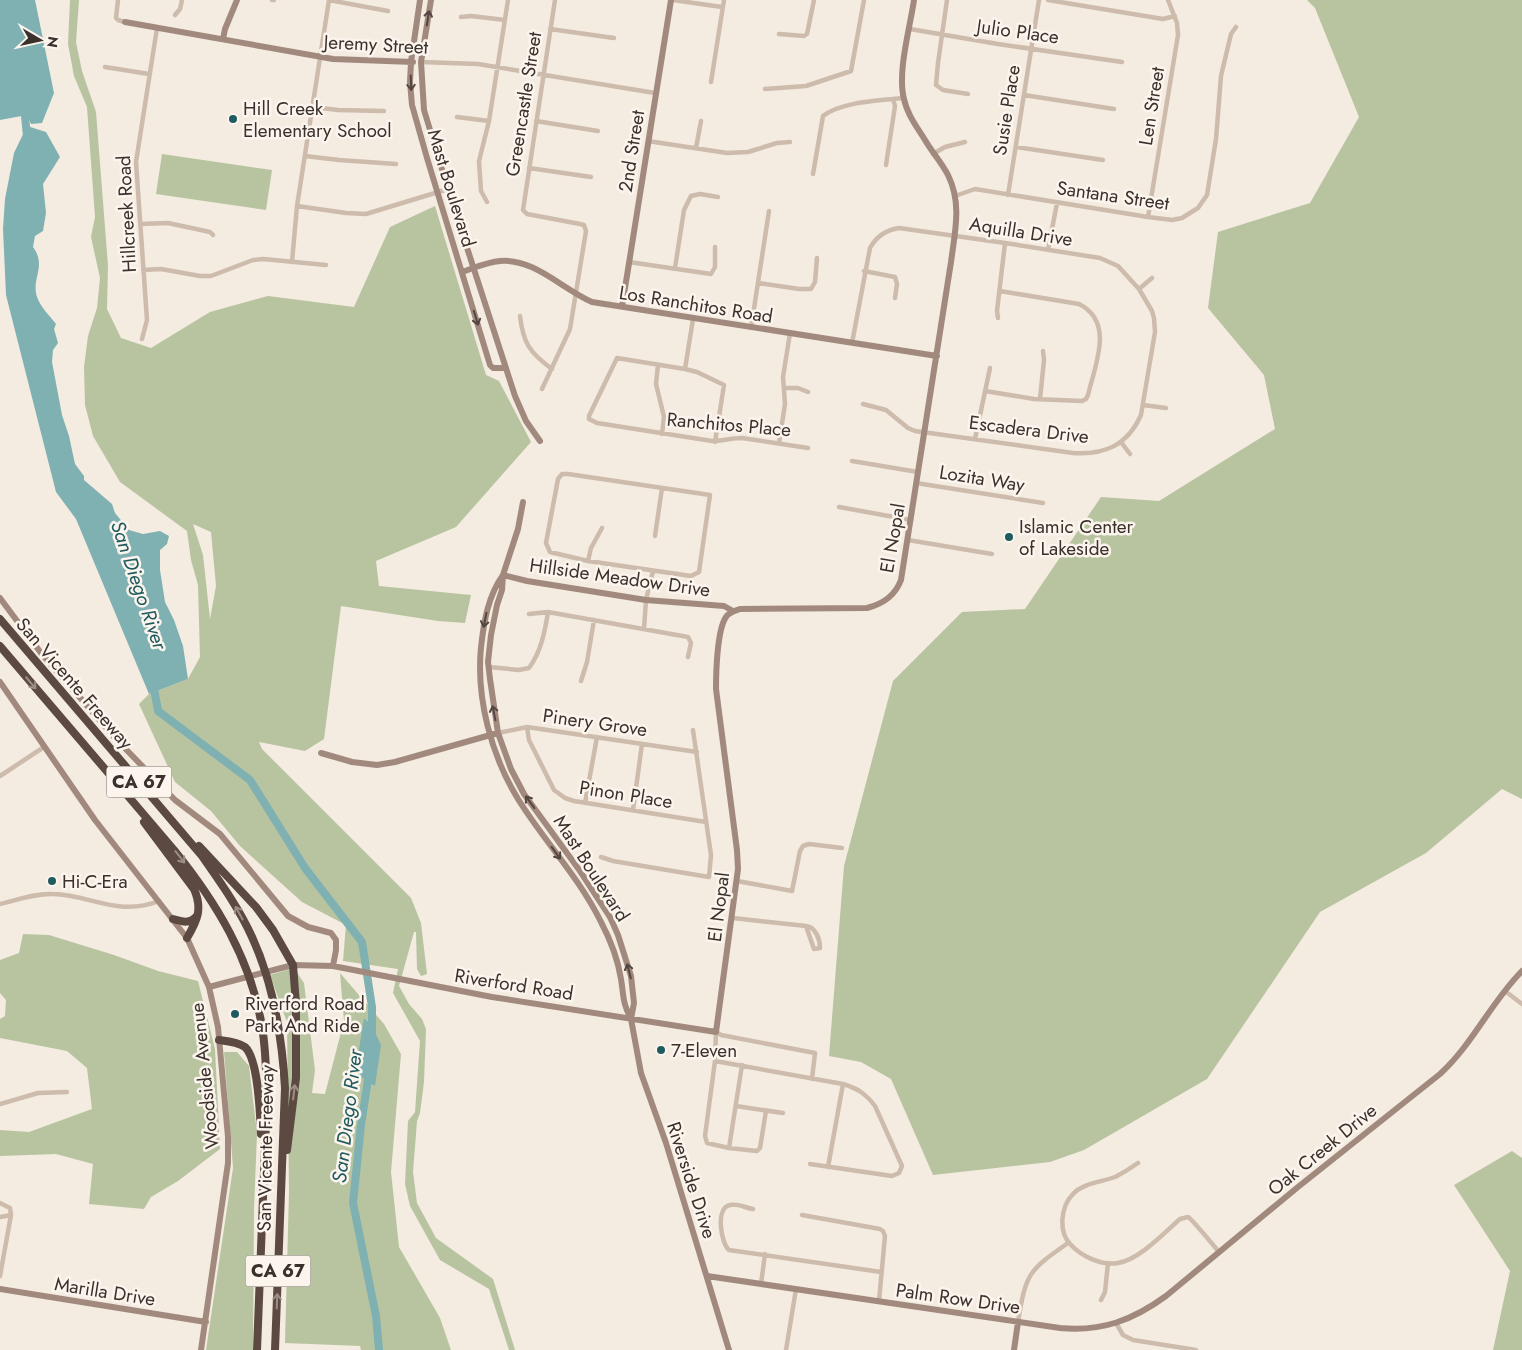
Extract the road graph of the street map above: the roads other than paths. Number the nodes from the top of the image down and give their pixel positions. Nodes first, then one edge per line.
1 (118, 0) edge
2 (182, 0) edge
3 (237, 0) edge
4 (329, 0) edge
5 (420, 0) edge
6 (431, 0) edge
7 (508, 0) edge
8 (555, 0) edge
9 (672, 0) edge
10 (724, 0) edge
11 (814, 0) edge
12 (864, 0) edge
13 (914, 0) edge
14 (947, 0) edge
15 (1039, 0) edge
16 (1048, 0) edge
17 (1168, 0) edge
18 (722, 7) junction
19 (388, 10) dead end
20 (175, 15) dead end
21 (1175, 16) junction
22 (461, 17) dead end
23 (505, 20) junction
24 (126, 22) joint
25 (1236, 27) dead end
26 (157, 28) junction
27 (550, 29) junction
28 (910, 29) junction
29 (779, 34) dead end
30 (942, 34) junction
31 (614, 38) dead end
32 (223, 40) junction
33 (1031, 48) junction
34 (321, 57) junction
35 (411, 62) junction
36 (421, 62) junction
37 (1122, 62) dead end
38 (105, 67) dead end
39 (498, 67) junction
40 (149, 74) junction
41 (543, 74) junction
42 (711, 82) dead end
43 (765, 89) dead end
44 (656, 93) junction
45 (968, 94) dead end
46 (1024, 95) junction
47 (903, 98) junction
48 (893, 99) junction
49 (313, 107) junction
50 (1114, 109) dead end
51 (384, 111) dead end
52 (457, 116) dead end
53 (489, 121) junction
54 (536, 121) junction
55 (700, 121) dead end
56 (598, 131) dead end
57 (648, 141) junction
58 (790, 142) dead end
59 (965, 142) dead end
60 (1016, 147) junction
61 (696, 148) junction
62 (933, 154) junction
63 (306, 156) junction
64 (1103, 160) dead end
65 (396, 164) dead end
66 (886, 164) dead end
67 (529, 168) junction
68 (813, 174) dead end
69 (591, 177) dead end
70 (448, 189) junction
71 (438, 192) junction
72 (1008, 195) junction
73 (955, 196) junction
74 (718, 197) dead end
75 (487, 202) dead end
76 (1057, 203) junction
77 (297, 206) junction
78 (769, 211) dead end
79 (1148, 218) junction
80 (140, 224) junction
81 (213, 235) dead end
82 (955, 236) junction
83 (1006, 243) junction
84 (715, 247) dead end
85 (1048, 250) junction
86 (818, 258) dead end
87 (292, 262) junction
88 (629, 262) junction
89 (326, 265) dead end
90 (473, 268) junction
91 (675, 268) junction
92 (144, 270) junction
93 (864, 271) junction
94 (462, 272) junction
95 (1152, 278) dead end
96 (758, 282) junction
97 (1139, 288) junction
98 (1000, 291) junction
99 (575, 294) junction
100 (895, 298) dead end
101 (622, 307) junction
102 (520, 316) dead end
103 (998, 318) dead end
104 (693, 319) junction
105 (751, 328) junction
106 (790, 333) junction
107 (142, 339) dead end
108 (852, 343) junction
109 (1043, 351) dead end
110 (937, 356) junction
111 (658, 364) junction
112 (505, 368) junction
113 (990, 368) dead end
114 (552, 369) junction
115 (685, 369) junction
116 (785, 388) junction
117 (542, 389) dead end
118 (985, 391) junction
119 (808, 392) dead end
120 (1040, 400) junction
121 (863, 404) dead end
122 (1144, 405) junction
123 (1166, 408) dead end
124 (924, 432) junction
125 (662, 434) junction
126 (975, 439) junction
127 (540, 441) dead end
128 (715, 442) junction
129 (1121, 442) junction
130 (779, 443) junction
131 (808, 448) dead end
132 (1130, 454) dead end
133 (852, 461) dead end
134 (918, 472) junction
135 (916, 483) junction
136 (662, 488) junction
137 (523, 502) dead end
138 (1042, 503) dead end
139 (839, 508) dead end
140 (911, 520) junction
141 (602, 528) dead end
142 (655, 536) dead end
143 (908, 540) junction
144 (992, 554) dead end
145 (588, 561) junction
146 (653, 571) junction
147 (503, 575) junction
148 (0, 598) edge
149 (646, 600) junction
150 (733, 611) junction
151 (548, 612) junction
152 (529, 614) dead end
153 (0, 619) edge
154 (594, 620) junction
155 (644, 629) junction
156 (0, 646) edge
157 (688, 656) dead end
158 (489, 667) junction
159 (581, 681) dead end
160 (0, 682) edge
161 (527, 727) junction
162 (693, 730) dead end
163 (498, 732) junction
164 (490, 735) junction
165 (597, 737) junction
166 (642, 744) junction
167 (44, 747) junction
168 (321, 752) dead end
169 (697, 752) junction
170 (0, 776) edge
171 (125, 793) junction
172 (586, 803) junction
173 (633, 810) junction
174 (171, 818) junction
175 (706, 822) junction
176 (842, 848) dead end
177 (601, 857) dead end
178 (737, 881) junction
179 (588, 883) junction
180 (581, 888) junction
181 (159, 901) junction
182 (0, 904) edge
183 (199, 914) junction
184 (733, 918) junction
185 (173, 920) junction
186 (806, 926) junction
187 (187, 938) junction
188 (294, 965) junction
189 (333, 966) junction
190 (1522, 971) edge
191 (209, 987) junction
192 (1505, 991) junction
193 (1522, 1004) edge
194 (631, 1019) junction
195 (716, 1032) junction
196 (219, 1040) junction
197 (715, 1061) junction
198 (742, 1065) junction
199 (812, 1078) junction
200 (844, 1084) junction
201 (67, 1092) dead end
202 (0, 1104) edge
203 (736, 1106) junction
204 (766, 1111) junction
205 (783, 1113) dead end
206 (729, 1148) junction
207 (1138, 1163) dead end
208 (810, 1164) dead end
209 (828, 1166) junction
210 (281, 1192) junction
211 (0, 1203) edge
212 (753, 1209) dead end
213 (11, 1215) junction
214 (802, 1215) dead end
215 (0, 1217) edge
216 (262, 1221) junction
217 (1068, 1243) junction
218 (1218, 1252) junction
219 (765, 1254) junction
220 (1108, 1263) junction
221 (881, 1272) junction
222 (0, 1276) edge
223 (706, 1276) junction
224 (761, 1284) junction
225 (796, 1289) junction
226 (0, 1290) edge
227 (1101, 1300) dead end
228 (879, 1301) junction
229 (206, 1322) junction
230 (1018, 1322) junction
231 (1116, 1323) junction
232 (201, 1350) edge
233 (257, 1350) edge
234 (275, 1350) edge
235 (729, 1350) edge
236 (786, 1350) edge
237 (1014, 1350) edge
238 (1196, 1350) edge

1 - 24 street, Jeremy Street
2 - 20 street
3 - 32 street
4 - 19 street
4 - 34 street
5 - 35 street, Mast Boulevard
36 -> 6 street, Mast Boulevard
7 - 23 street
8 - 27 street, Greencastle Street
9 - 18 street
9 - 44 street, 2nd Street
10 - 18 street
11 - 29 street
12 - 43 street
13 - 28 street, El Nopal
14 - 30 street
15 - 33 street, Susie Place
16 - 21 street
17 - 21 street, Len Street
18 - 42 street
21 - 79 street, Len Street
22 - 23 street
23 - 39 street
24 - 26 street, Jeremy Street
25 - 79 street, Santana Street
26 - 32 street, Jeremy Street
26 - 40 street, Hillcreek Road
27 - 31 street
27 - 41 street, Greencastle Street
28 - 30 street, Julio Place
28 - 47 street, El Nopal
30 - 33 street, Julio Place
30 - 45 street
32 - 34 street, Jeremy Street
33 - 37 street, Julio Place
33 - 46 street, Susie Place
34 - 35 street, Jeremy Street
34 - 49 street
35 - 36 street, Jeremy Street
35 -> 71 street, Mast Boulevard
36 - 39 street, Jeremy Street
36 - 70 street, Mast Boulevard
38 - 40 street
39 - 41 street, Jeremy Street
39 - 53 street
40 - 80 street, Hillcreek Road
41 - 44 street, Jeremy Street
41 - 54 street, Greencastle Street
44 - 57 street, 2nd Street
46 - 50 street
46 - 60 street, Susie Place
47 - 48 street
47 - 62 street, El Nopal
48 - 66 street
48 - 68 street
49 - 51 street
49 - 63 street
52 - 53 street
53 - 75 street
54 - 56 street
54 - 67 street, Greencastle Street
55 - 61 street
57 - 61 street
57 - 88 street, 2nd Street
58 - 61 street
59 - 62 street
60 - 64 street
60 - 72 street, Susie Place
62 - 73 street, El Nopal
63 - 65 street
63 - 77 street
67 - 69 street
67 - 99 street, Greencastle Street
70 - 71 street
70 - 90 street, Mast Boulevard
71 - 77 street
71 - 94 street, Mast Boulevard
72 - 73 street, Santana Street
72 - 76 street, Santana Street
73 - 82 street, El Nopal
74 - 91 street
76 - 79 street, Santana Street
76 - 85 street
77 - 87 street
78 - 96 street
80 - 81 street
80 - 92 street, Hillcreek Road
82 - 83 street, Aquilla Drive
82 - 93 street, Aquilla Drive
82 - 110 street, El Nopal
83 - 85 street, Aquilla Drive
83 - 98 street
84 - 91 street
85 - 97 street, Aquilla Drive
86 - 96 street
87 - 89 street
87 - 92 street
88 - 91 street
88 - 101 street, 2nd Street
90 - 94 street, Los Ranchitos Road
90 - 99 street, Los Ranchitos Road
90 - 112 street, Mast Boulevard
92 - 107 street, Hillcreek Road
93 - 100 street
93 - 108 street, Aquilla Drive
94 -> 112 street, Mast Boulevard
95 - 97 street
96 - 105 street
97 - 122 street, Aquilla Drive
98 - 103 street
98 - 120 street
99 - 101 street, Los Ranchitos Road
99 - 114 street
101 - 104 street, Los Ranchitos Road
102 - 114 street
104 - 105 street, Los Ranchitos Road
104 - 115 street
105 - 106 street, Los Ranchitos Road
106 - 108 street, Los Ranchitos Road
106 - 116 street
108 - 110 street, Los Ranchitos Road
109 - 120 street
110 - 124 street, El Nopal
111 - 115 street
111 - 125 street
111 - 125 street, Ranchitos Place
112 - 127 street, Mast Boulevard
113 - 118 street
114 - 117 street
115 - 128 street
116 - 119 street
116 - 130 street
118 - 120 street
118 - 126 street
121 - 124 street, Escadera Drive
122 - 123 street
122 - 129 street, Escadera Drive
124 - 126 street, Escadera Drive
124 - 134 street, El Nopal
125 - 128 street, Ranchitos Place
126 - 129 street, Escadera Drive
128 - 130 street, Ranchitos Place
129 - 132 street
130 - 131 street, Ranchitos Place
133 - 134 street
134 - 135 street, El Nopal
135 - 138 street, Lozita Way
135 - 140 street, El Nopal
136 - 142 street
136 - 145 street
136 - 146 street
137 - 147 street
139 - 140 street
140 - 143 street, El Nopal
141 - 145 street
143 - 144 street
143 - 150 street, El Nopal
145 - 146 street
146 - 149 street
147 - 149 street, Hillside Meadow Drive
147 - 158 street, Mast Boulevard
147 -> 164 street, Mast Boulevard
148 - 189 street
149 - 150 street, Hillside Meadow Drive
149 - 155 street
150 - 178 street, El Nopal
151 - 152 street
151 - 154 street
151 - 158 street
153 - 174 highway, San Vicente Freeway / CA 67
154 - 155 street
154 - 159 street
155 - 157 street
156 -> 171 highway, San Vicente Freeway / CA 67
163 -> 158 street, Mast Boulevard
160 - 167 street, Woodside Avenue
161 - 163 street, Pinery Grove
161 - 165 street, Pinery Grove
161 - 172 street, Pinon Place
162 - 169 street
163 - 164 street, Pinery Grove
179 -> 163 street, Mast Boulevard
164 - 168 street, Pinery Grove
164 -> 180 street, Mast Boulevard
165 - 166 street, Pinery Grove
165 - 172 street
166 - 169 street, Pinery Grove
166 - 173 street
167 - 170 street
167 - 181 street, Woodside Avenue
169 - 175 street
171 - 183 highway
171 -> 216 highway, San Vicente Freeway / CA 67
172 - 173 street, Pinon Place
173 - 175 street, Pinon Place
174 - 188 highway
210 -> 174 highway, San Vicente Freeway / CA 67
175 - 177 street
176 - 178 street
178 - 184 street, El Nopal
179 - 180 street
194 -> 179 street, Mast Boulevard
180 - 194 street, Mast Boulevard
181 - 182 street
181 - 185 street, Woodside Avenue
183 - 185 highway
183 - 187 highway
184 - 186 street
184 - 195 street, El Nopal
185 - 187 street, Woodside Avenue
186 - 186 street
187 - 191 street, Woodside Avenue
188 - 189 street, Riverford Road
188 - 191 street, Riverford Road
210 -> 188 highway
189 - 194 street, Riverford Road
190 - 192 street, Oak Creek Drive
191 - 196 street, Woodside Avenue
192 - 193 street
192 - 218 street, Oak Creek Drive
194 - 195 street, Riverford Road
194 - 223 street, Riverside Drive
195 - 197 street
195 - 199 street, Riverford Road
196 - 216 highway
196 - 229 street, Woodside Avenue
197 - 198 street
197 - 206 street
198 - 199 street
198 - 203 street
199 - 200 street
200 - 209 street
200 - 209 street
201 - 202 street
203 - 204 street
203 - 206 street
204 - 205 street
204 - 206 street
207 - 217 street
208 - 209 street
234 -> 210 highway, San Vicente Freeway / CA 67
211 - 213 street
212 - 219 street
213 - 215 street
213 - 222 street
214 - 221 street
216 - 233 highway, San Vicente Freeway / CA 67
217 - 220 street
217 - 230 street
218 - 220 street
218 - 231 street, Oak Creek Drive
219 - 221 street
219 - 224 street
220 - 227 street
221 - 228 street
223 - 224 street, Palm Row Drive
223 - 235 street, Riverside Drive
224 - 225 street, Palm Row Drive
225 - 228 street, Palm Row Drive
225 - 236 street
226 - 229 street, Marilla Drive
228 - 230 street, Palm Row Drive
229 - 232 street, Woodside Avenue
230 - 231 street, Palm Row Drive
230 - 237 street
231 - 238 street

